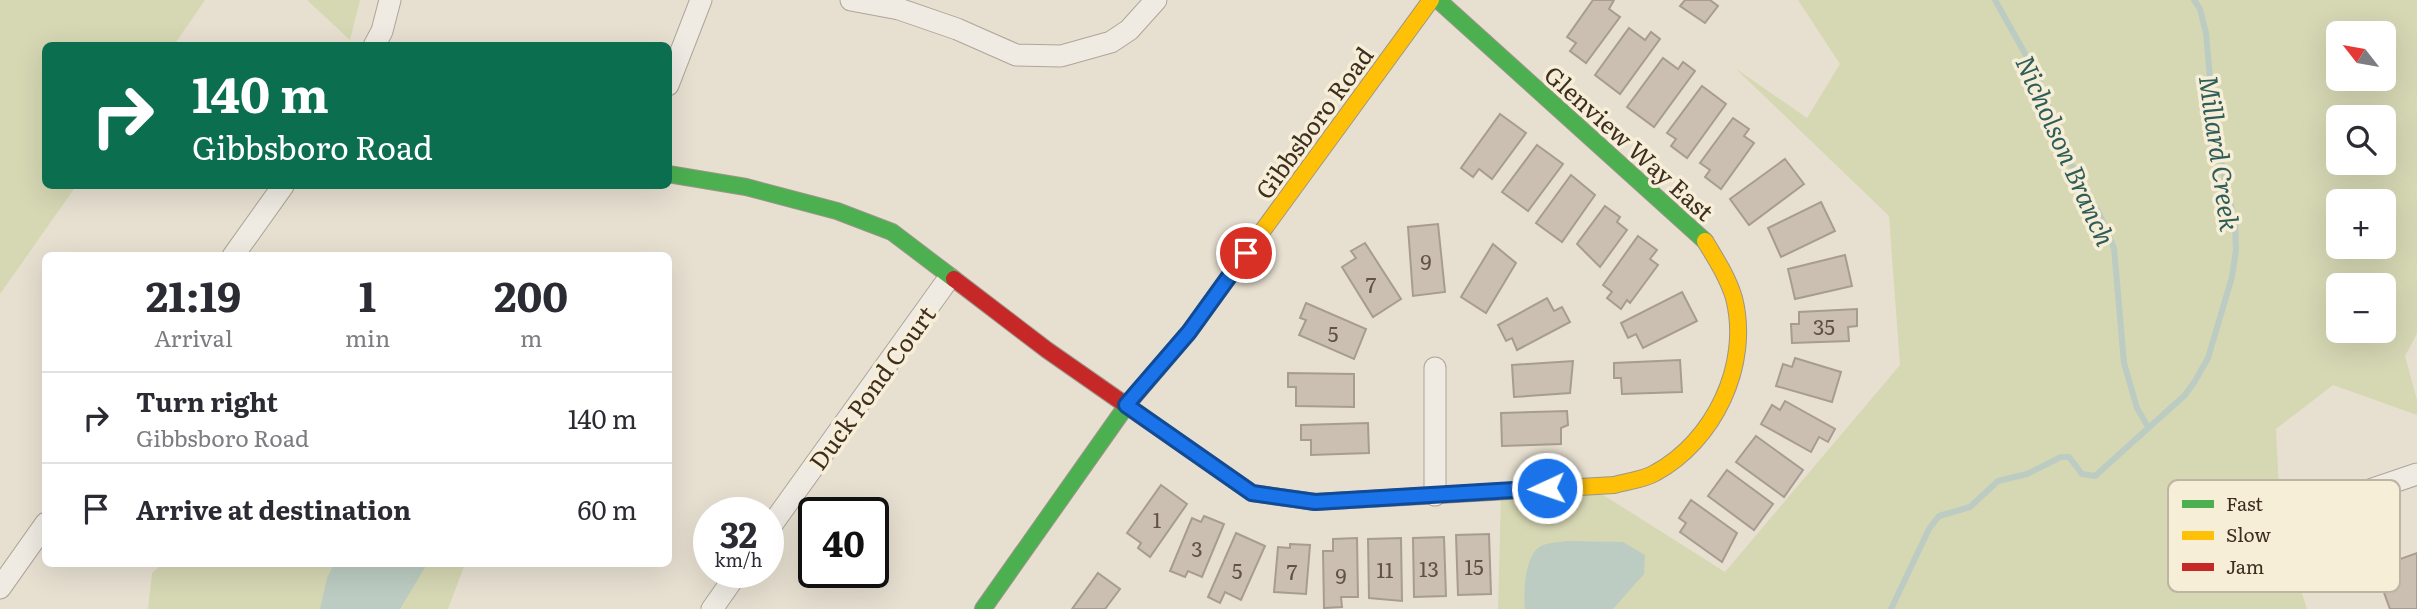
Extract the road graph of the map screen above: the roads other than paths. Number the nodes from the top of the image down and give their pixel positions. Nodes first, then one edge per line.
1 (390, 0) edge
2 (701, 0) edge
3 (851, 0) edge
4 (1156, 0) edge
5 (1431, 0) edge
6 (1438, 0) edge
7 (376, 42) edge
8 (672, 75) edge
9 (672, 175) edge
10 (281, 189) edge
11 (236, 252) edge
12 (948, 278) junction
13 (1435, 368) dead end
14 (1126, 405) junction
15 (2417, 474) edge
16 (2399, 480) edge
17 (1435, 495) junction
18 (784, 508) edge
19 (42, 529) edge
20 (0, 588) edge
21 (727, 588) edge
22 (712, 609) edge
23 (983, 609) edge

1 - 7 street
2 - 8 street
3 - 4 street
5 - 14 street, Gibbsboro Road
6 - 17 street, Glenview Way East
9 - 12 street, Glenview Way East
10 - 11 street
12 - 14 street, Glenview Way East
12 - 18 street, Duck Pond Court
13 - 17 street
14 - 17 street, Glenview Way East
14 - 23 street, Gibbsboro Road
15 - 16 street
19 - 20 street
21 - 22 street

